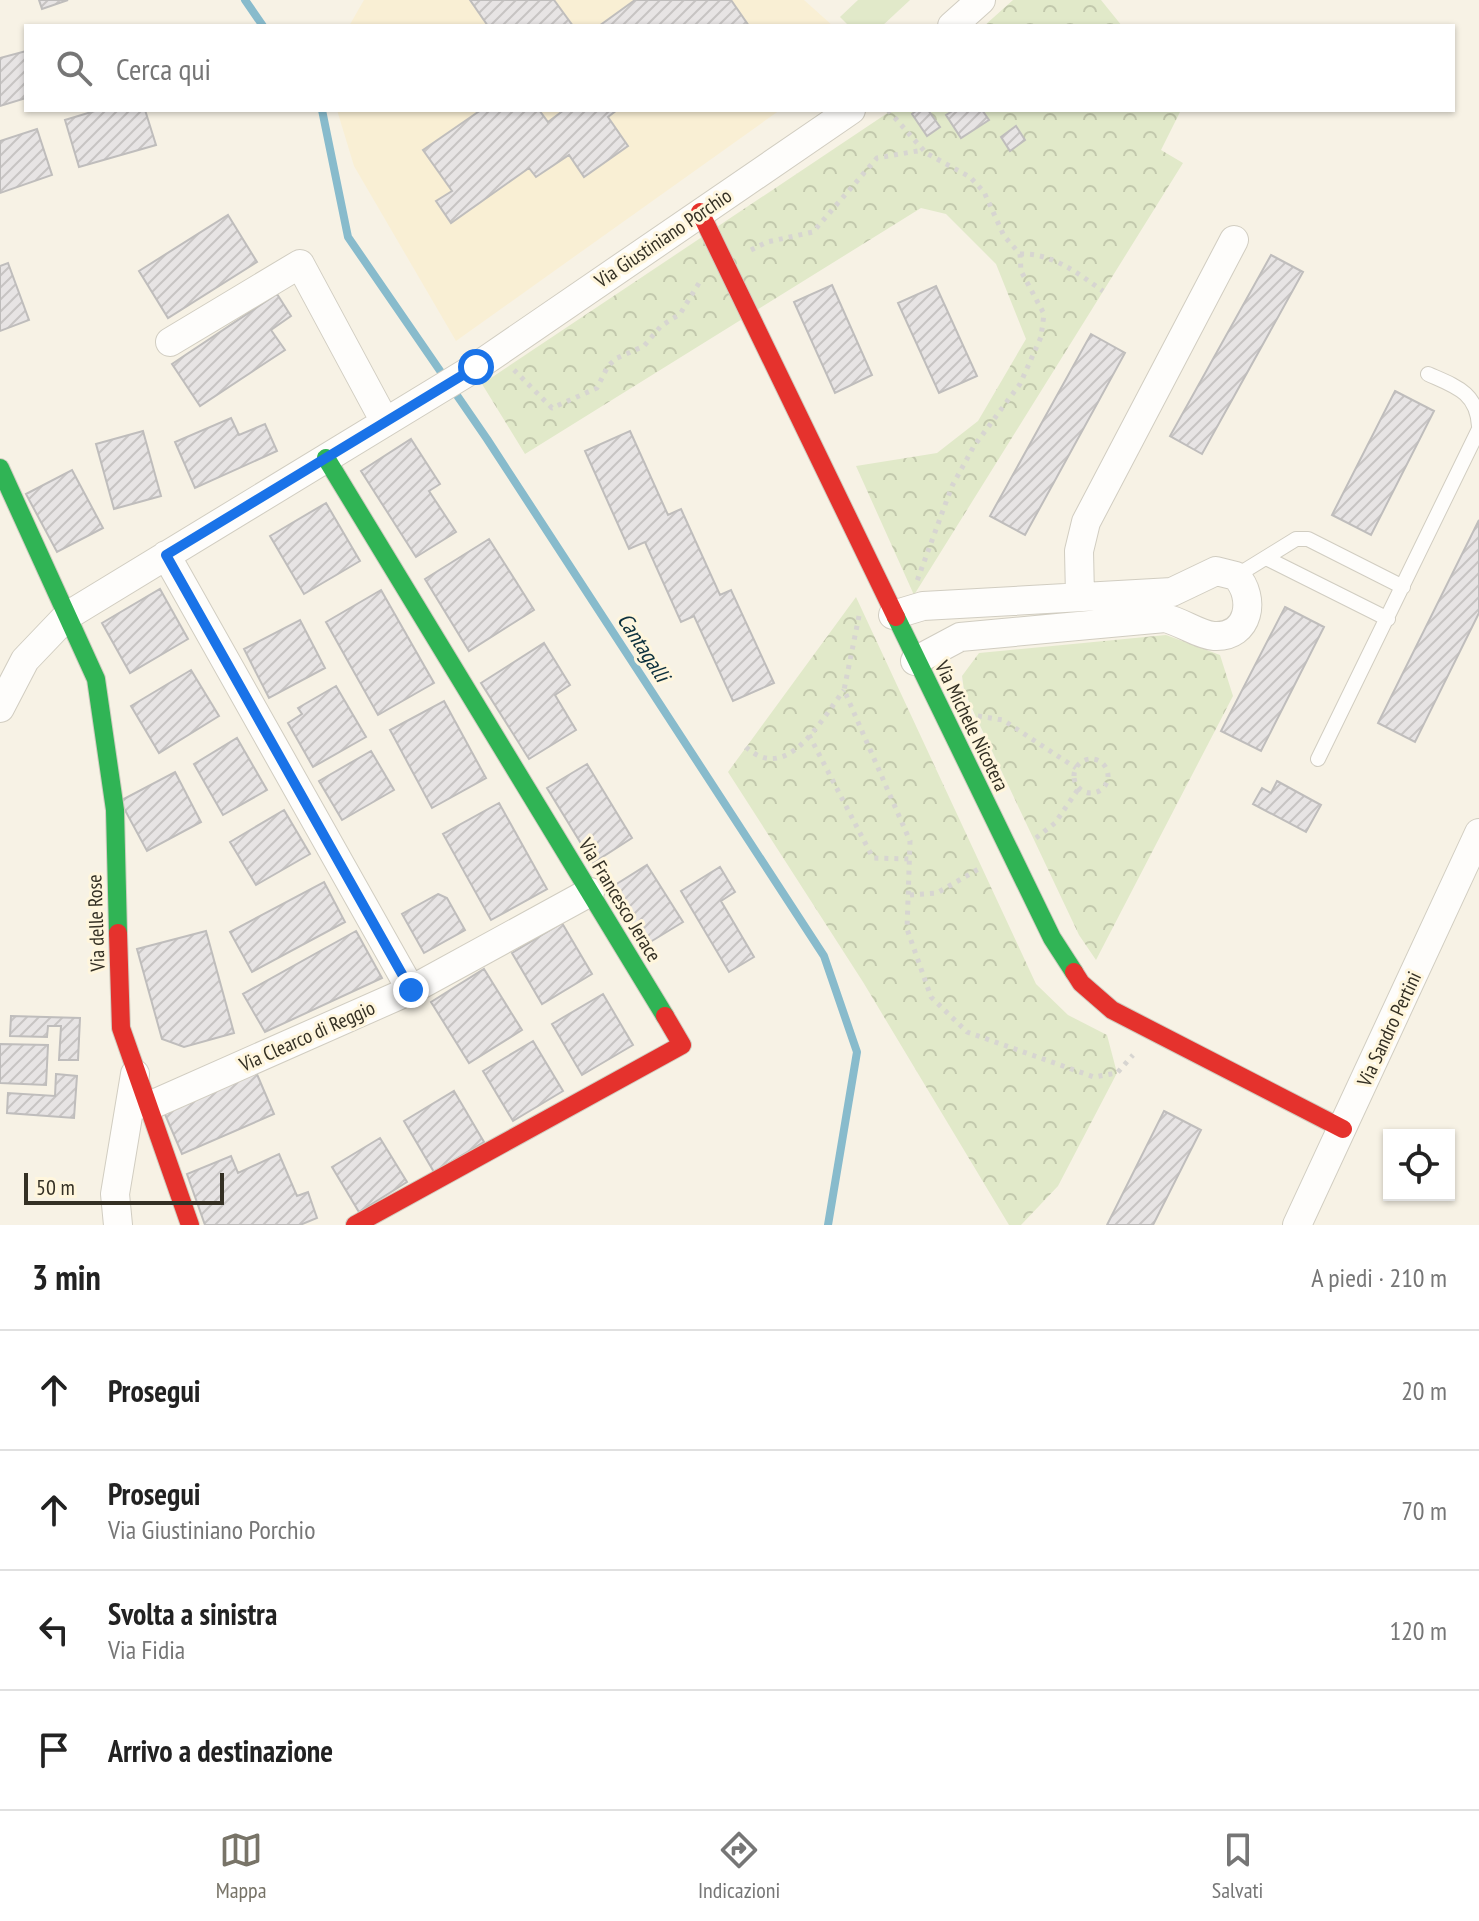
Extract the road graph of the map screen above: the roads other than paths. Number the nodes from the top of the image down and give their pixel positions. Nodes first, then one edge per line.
1 (981, 0) edge
2 (954, 24) edge
3 (848, 112) edge
4 (700, 212) junction
5 (1234, 240) dead end
6 (170, 342) dead end
7 (1428, 374) dead end
8 (397, 414) junction
9 (1479, 428) edge
10 (326, 458) junction
11 (0, 468) edge
12 (166, 555) junction
13 (1266, 558) junction
14 (1236, 576) junction
15 (1403, 587) junction
16 (1080, 596) junction
17 (901, 612) junction
18 (67, 616) junction
19 (1388, 619) junction
20 (915, 661) junction
21 (0, 708) edge
22 (1318, 759) dead end
23 (1479, 833) edge
24 (590, 892) junction
25 (411, 990) junction
26 (136, 1069) junction
27 (149, 1106) junction
28 (1343, 1129) junction
29 (118, 1225) edge
30 (190, 1225) edge
31 (355, 1225) edge
32 (1297, 1225) edge

1 - 2 street
3 - 4 street, Via Giustiniano Porchio
4 - 8 street, Via Giustiniano Porchio
4 - 17 street, Via Michele Nicotera
5 - 16 street
6 - 8 street
7 - 9 lane
8 - 10 street
9 - 15 lane
10 - 12 street
10 - 24 street, Via Francesco Jerace
11 - 18 street, Via delle Rose
12 - 18 street
12 - 25 street
13 - 14 lane
13 - 15 lane
13 - 19 lane
14 - 16 street
14 - 20 street
15 - 19 lane
16 - 17 street
17 - 20 street, Via Michele Nicotera
18 - 21 street
18 - 26 street, Via delle Rose
19 - 22 lane
20 - 28 street, Via Michele Nicotera
23 - 28 street, Via Sandro Pertini
24 - 25 street, Via Clearco di Reggio
24 - 31 street, Via Francesco Jerace
25 - 27 street, Via Clearco di Reggio
26 - 27 street, Via delle Rose
26 - 29 street
27 - 30 street, Via delle Rose
28 - 32 street, Via Sandro Pertini

